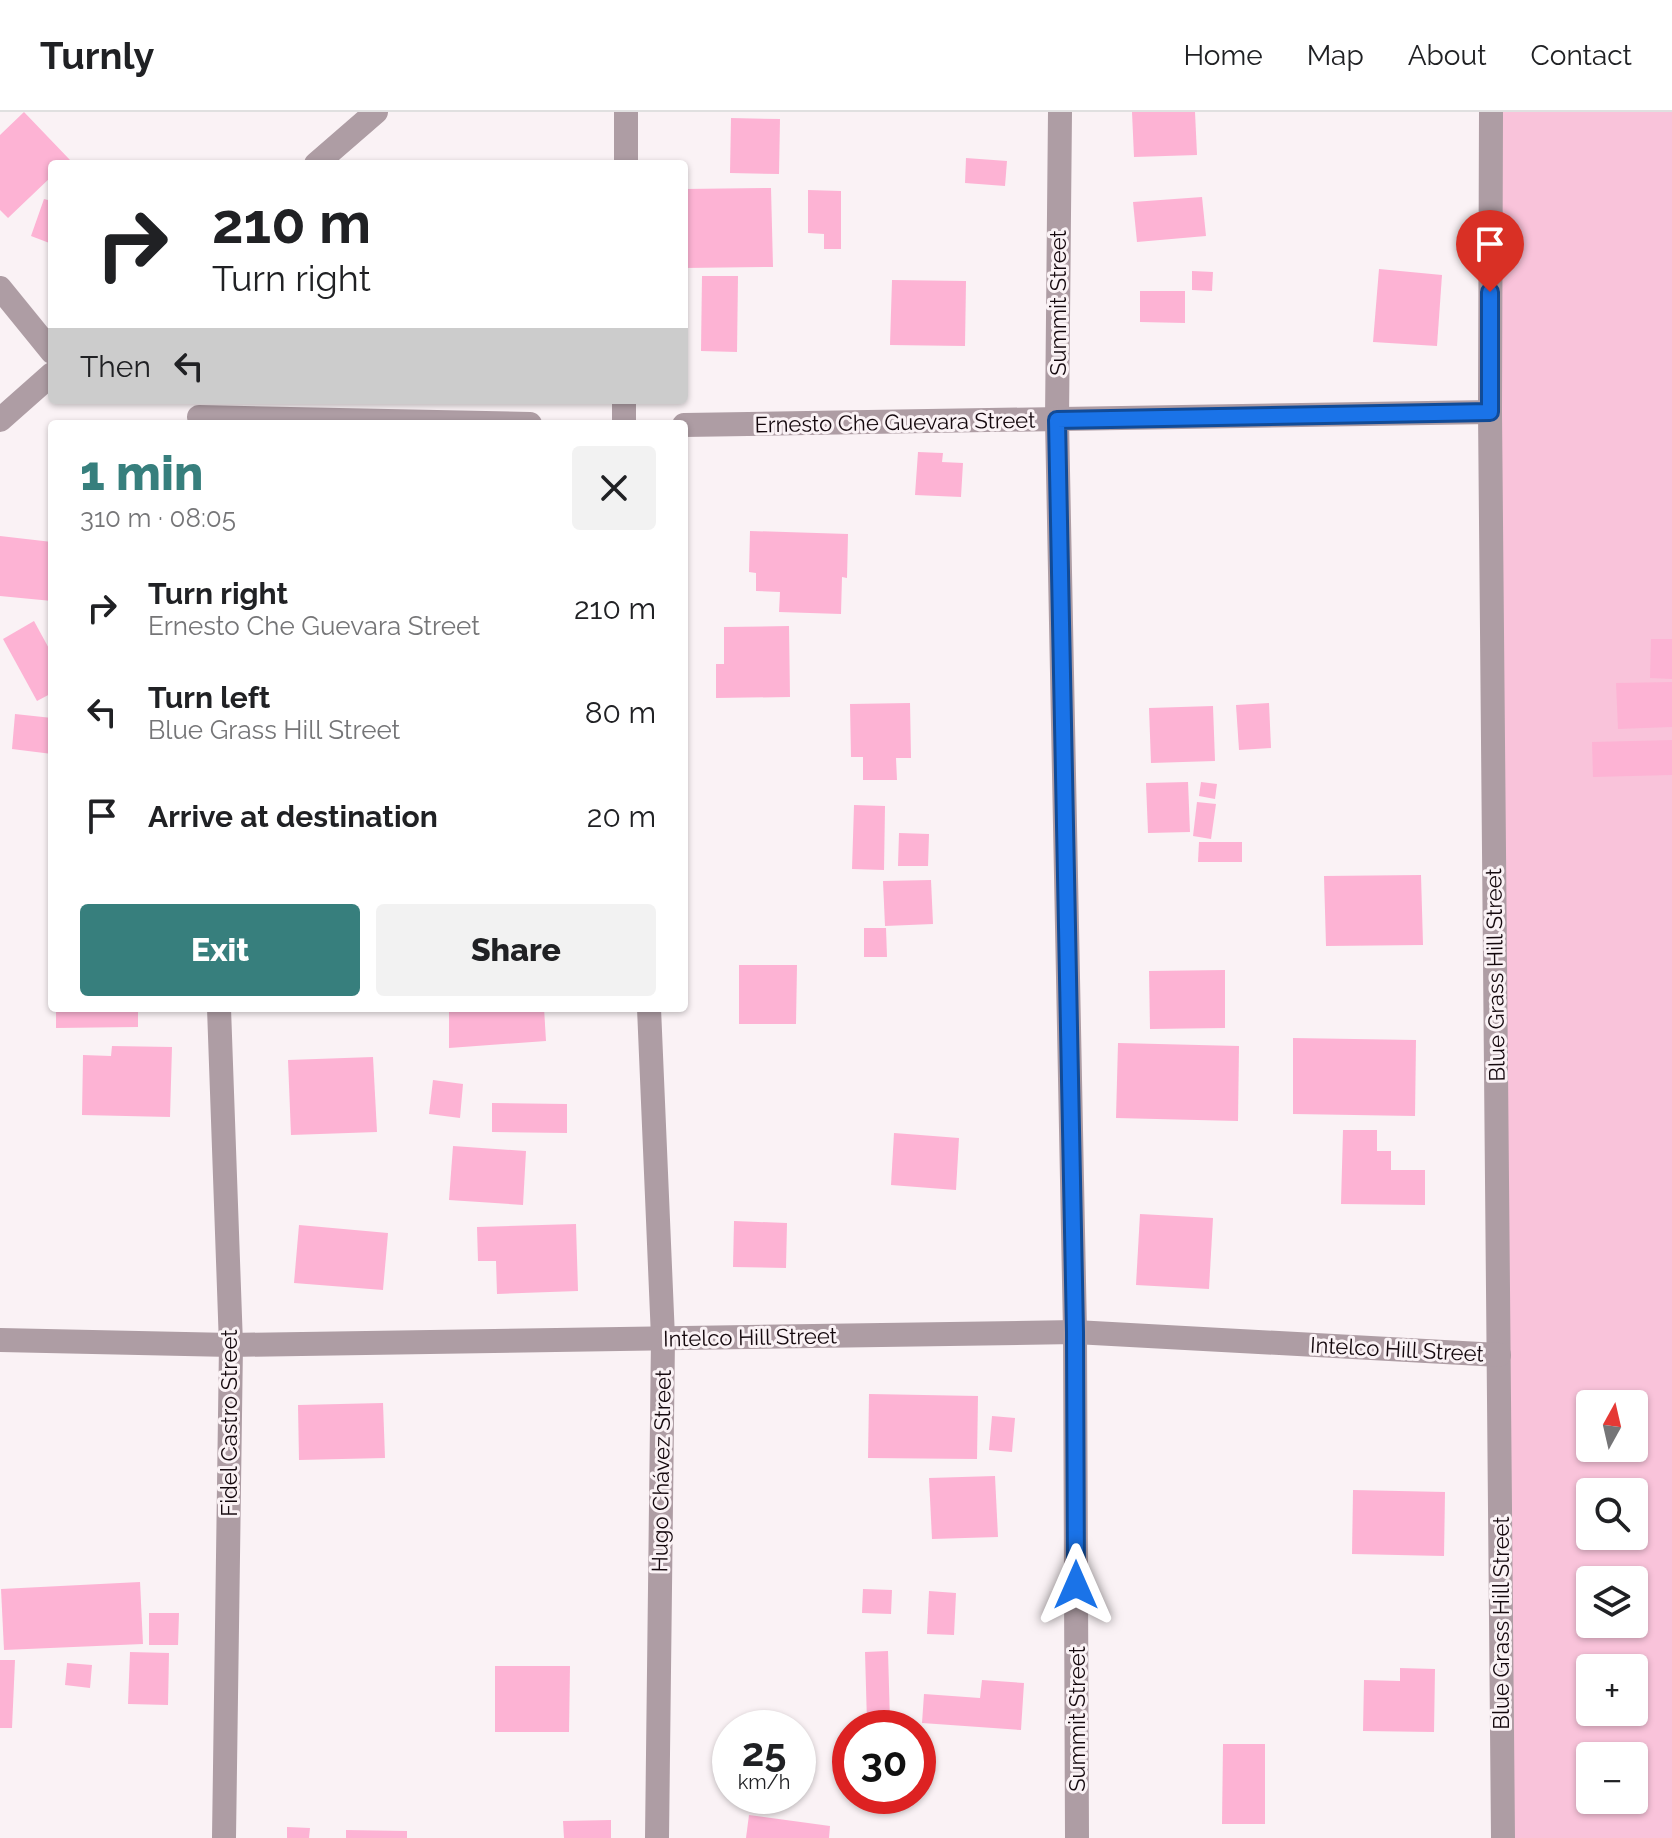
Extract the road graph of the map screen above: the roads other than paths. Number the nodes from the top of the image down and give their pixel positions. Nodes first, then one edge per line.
1 (376, 112) edge
2 (626, 112) edge
3 (1060, 112) edge
4 (1491, 112) edge
5 (321, 160) edge
6 (626, 160) edge
7 (0, 288) edge
8 (48, 347) edge
9 (48, 378) edge
10 (1490, 412) junction
11 (200, 414) edge
12 (0, 420) edge
13 (398, 420) edge
14 (1057, 420) junction
15 (688, 425) edge
16 (219, 1012) edge
17 (649, 1012) edge
18 (1075, 1332) junction
19 (663, 1338) junction
20 (0, 1340) edge
21 (231, 1345) junction
22 (1499, 1355) junction
23 (224, 1838) edge
24 (657, 1838) edge
25 (1077, 1838) edge
26 (1503, 1838) edge

1 - 5 street
2 - 6 street
3 - 14 street, Summit Street
4 - 10 street, Blue Grass Hill Street
7 - 8 street
9 - 12 street
10 - 14 street, Ernesto Che Guevara Street
10 - 22 street, Blue Grass Hill Street
11 - 13 street
14 - 15 street, Ernesto Che Guevara Street
14 - 18 street, Summit Street
16 - 21 street, Fidel Castro Street
17 - 19 street, Hugo Chávez Street
18 - 19 street, Intelco Hill Street
18 - 22 street, Intelco Hill Street
18 - 25 street, Summit Street
19 - 21 street, Intelco Hill Street
19 - 24 street, Hugo Chávez Street
20 - 21 street, Intelco Hill Street
21 - 23 street, Fidel Castro Street
22 - 26 street, Blue Grass Hill Street

